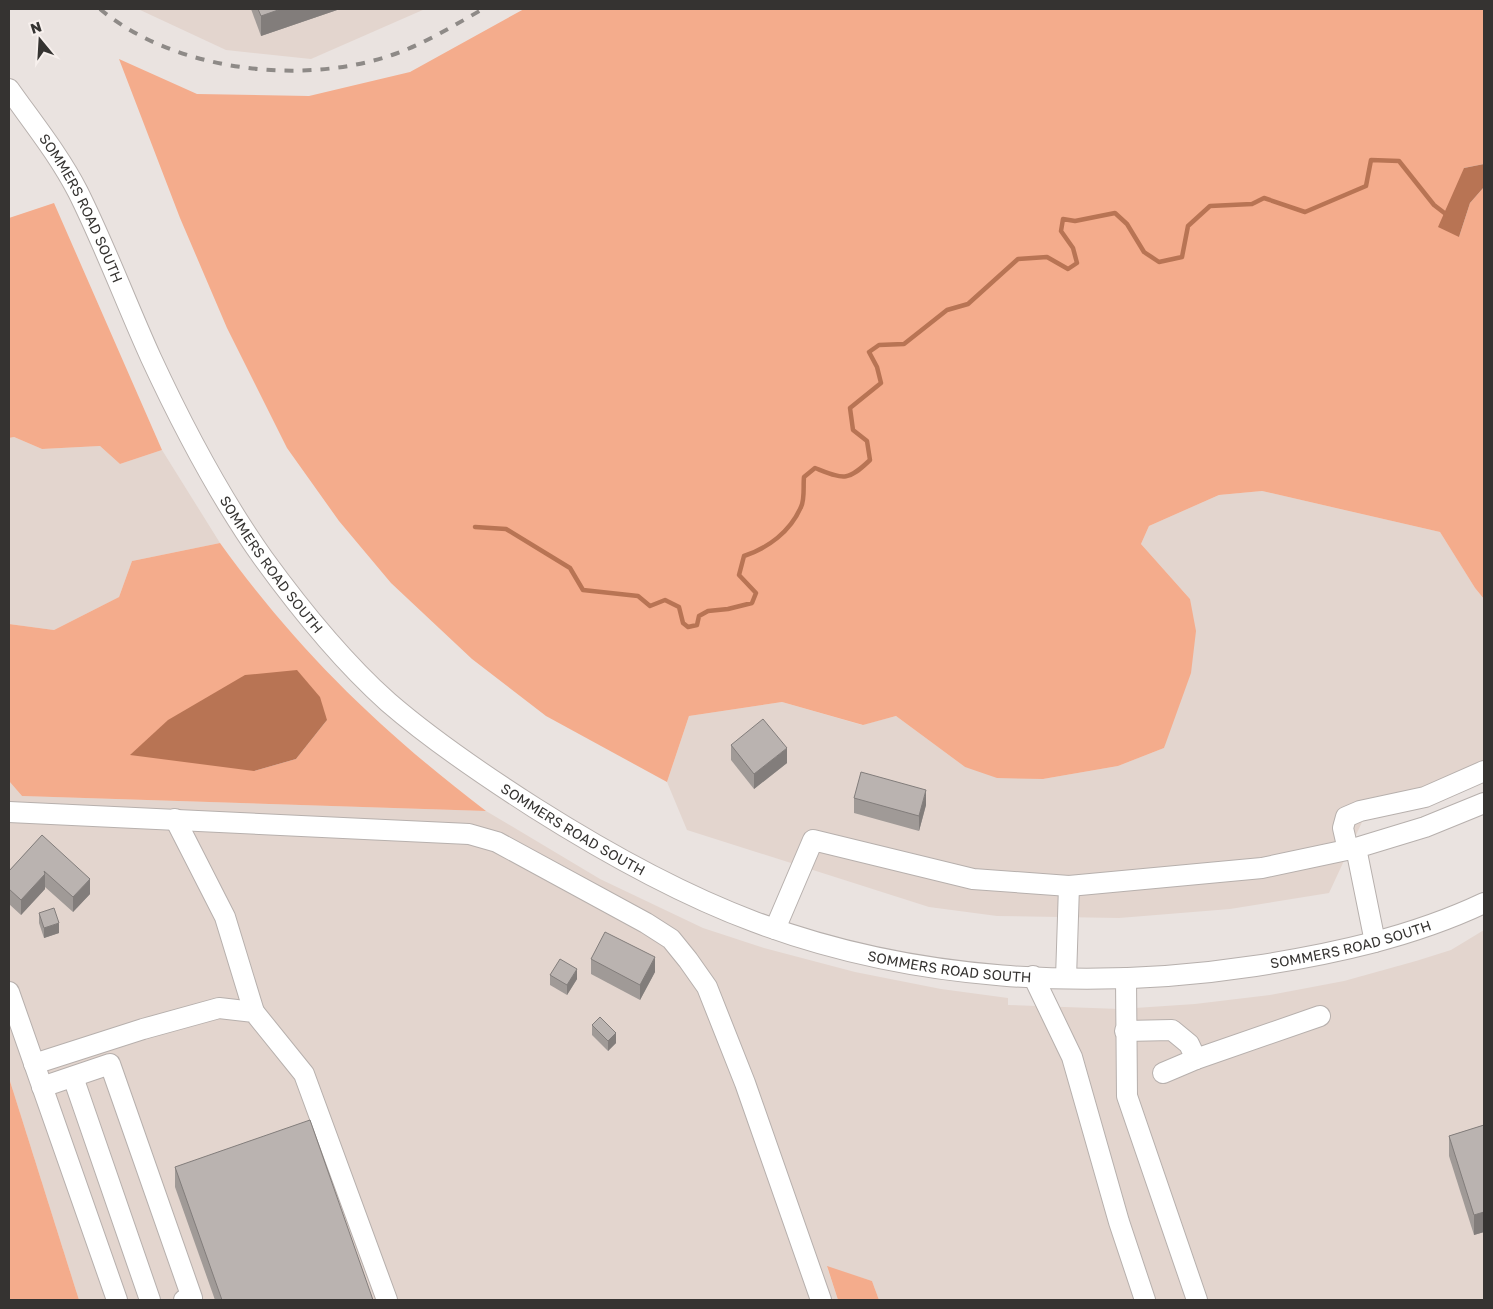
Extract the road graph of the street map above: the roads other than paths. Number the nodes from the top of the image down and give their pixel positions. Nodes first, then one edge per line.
1 (9, 89) edge
2 (1484, 771) edge
3 (1484, 803) edge
4 (9, 812) edge
5 (175, 819) junction
6 (1352, 849) junction
7 (1069, 886) junction
8 (1484, 903) edge
9 (775, 929) junction
10 (1375, 942) junction
11 (1033, 976) junction
12 (1066, 978) junction
13 (1126, 978) junction
14 (9, 992) edge
15 (254, 1012) junction
16 (1320, 1016) dead end
17 (1125, 1031) junction
18 (1196, 1059) junction
19 (34, 1064) junction
20 (1163, 1073) dead end
21 (73, 1077) junction
22 (42, 1087) junction
23 (117, 1300) edge
24 (150, 1300) edge
25 (184, 1300) edge
26 (386, 1300) edge
27 (821, 1300) edge
28 (1145, 1300) edge
29 (1197, 1300) edge

1 - 9 street, SOMMERS ROAD SOUTH
2 - 6 street
3 - 6 street
4 - 5 street
5 - 15 street
5 - 27 street
6 - 7 street
6 - 10 street
7 - 9 street
7 - 12 street
8 - 10 street, SOMMERS ROAD SOUTH
9 - 11 street, SOMMERS ROAD SOUTH
10 - 13 street, SOMMERS ROAD SOUTH
11 - 12 street, SOMMERS ROAD SOUTH
11 - 28 street
12 - 13 street, SOMMERS ROAD SOUTH
13 - 17 street
14 - 19 street
15 - 19 street
15 - 26 street
16 - 18 street
17 - 18 street
17 - 29 street
18 - 20 street
19 - 22 street
21 - 22 street
21 - 24 street
21 - 25 street
22 - 23 street

